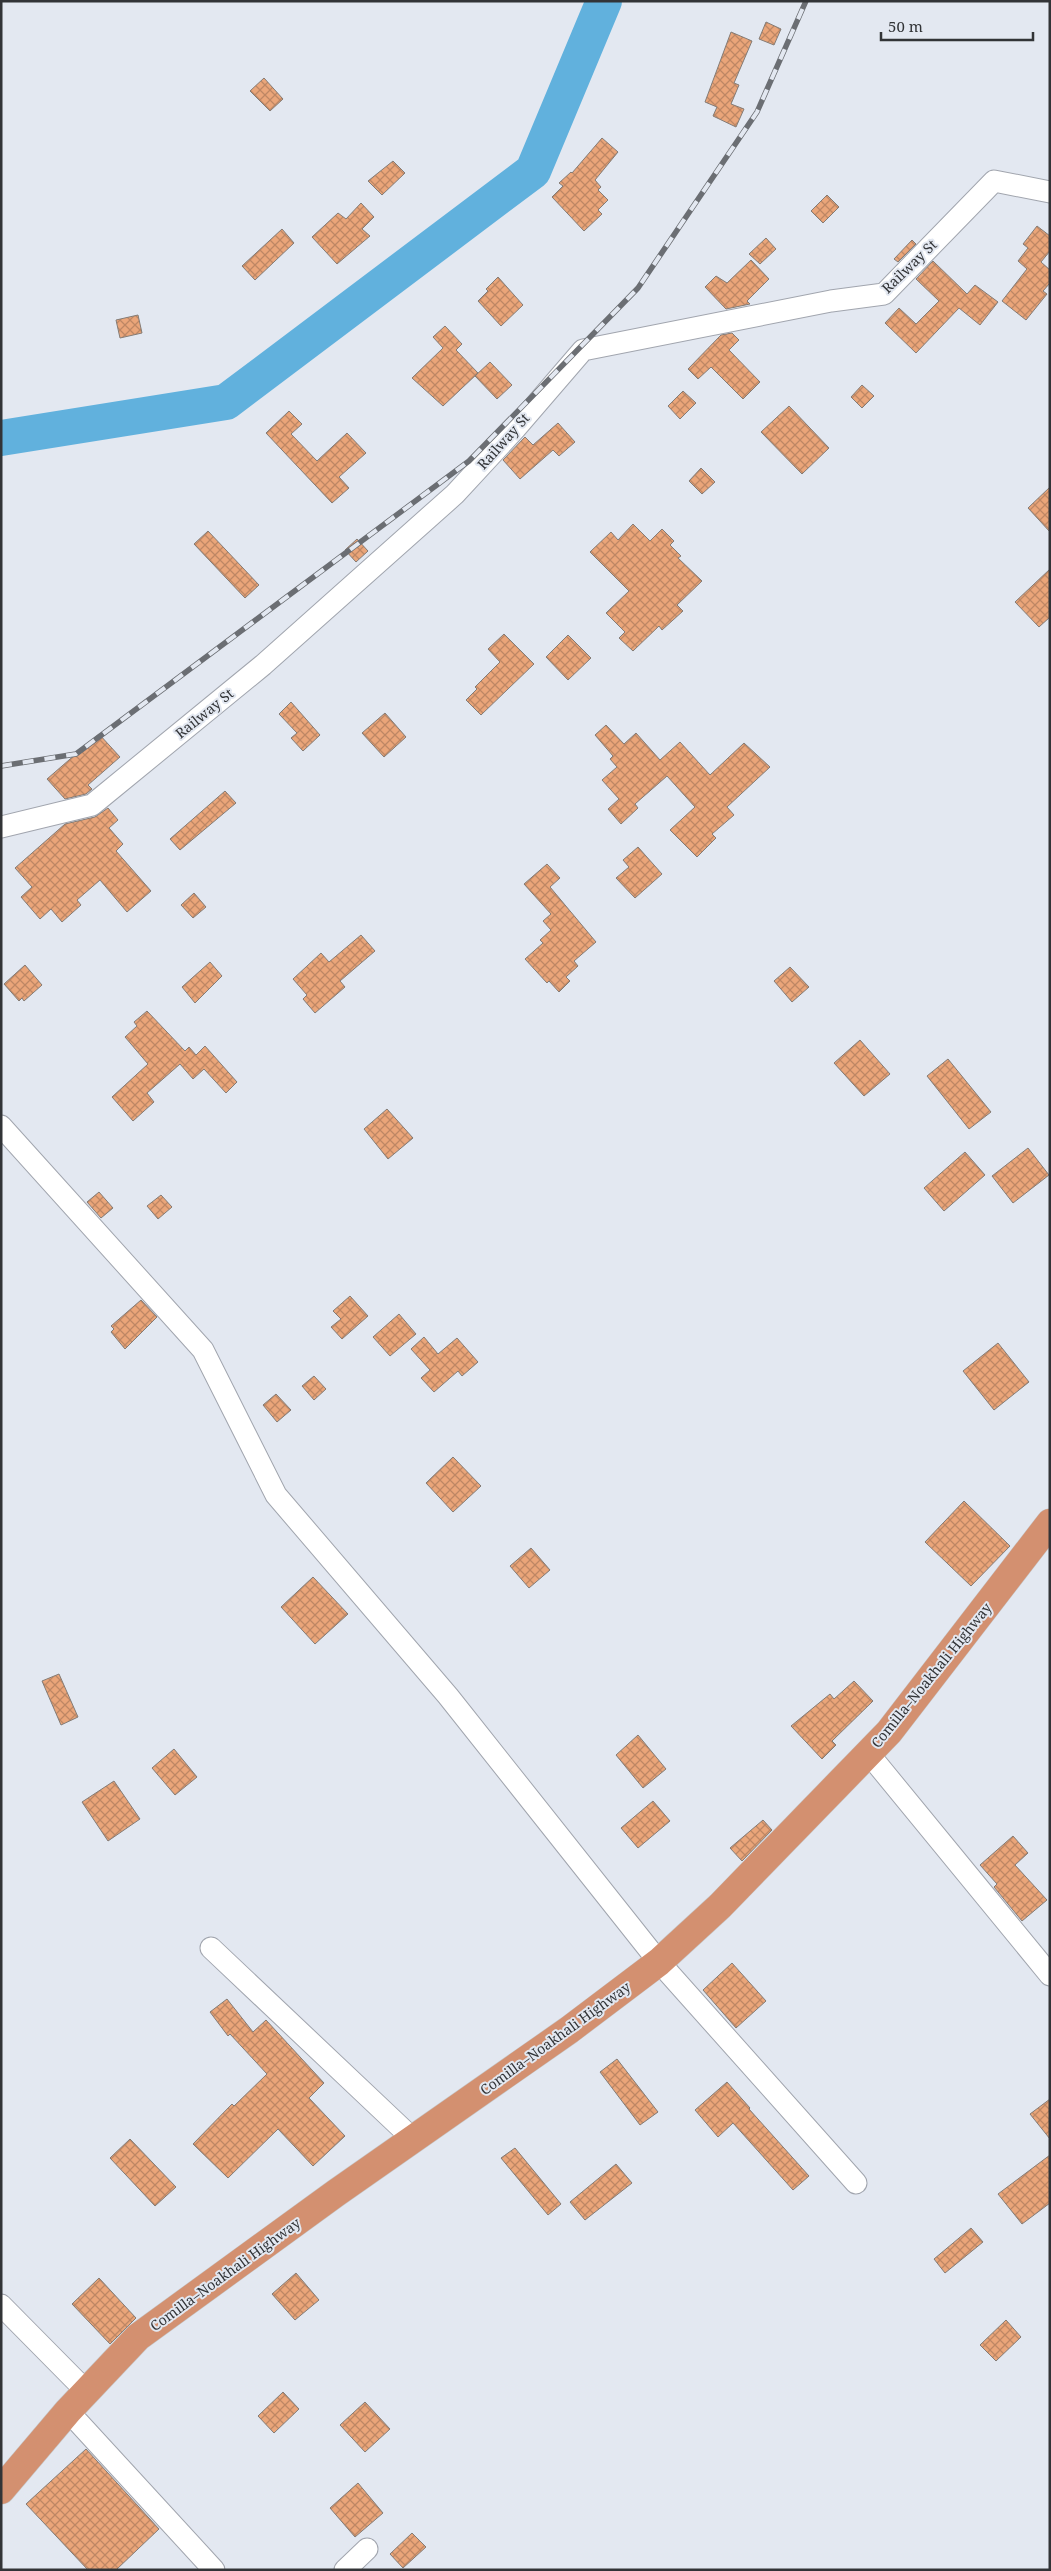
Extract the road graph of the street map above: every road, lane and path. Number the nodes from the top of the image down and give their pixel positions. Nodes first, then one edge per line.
1 (1050, 192) edge
2 (1, 827) edge
3 (1, 1126) edge
4 (1050, 1524) edge
5 (868, 1753) junction
6 (211, 1948) dead end
7 (659, 1962) junction
8 (1050, 1975) edge
9 (413, 2139) junction
10 (856, 2183) dead end
11 (1, 2305) edge
12 (87, 2392) junction
13 (68, 2412) junction
14 (1, 2490) edge
15 (366, 2549) dead end
16 (214, 2570) edge
17 (345, 2570) edge

1 - 2 street, Railway St
3 - 7 street
4 - 5 highway, Comilla–Noakhali Highway
5 - 7 highway, Comilla–Noakhali Highway
5 - 8 street
6 - 9 street
7 - 9 highway, Comilla–Noakhali Highway
7 - 10 street
9 - 12 highway, Comilla–Noakhali Highway
11 - 12 street
12 - 13 highway, Comilla–Noakhali Highway
13 - 14 highway, Comilla–Noakhali Highway
13 - 16 street
15 - 17 street

